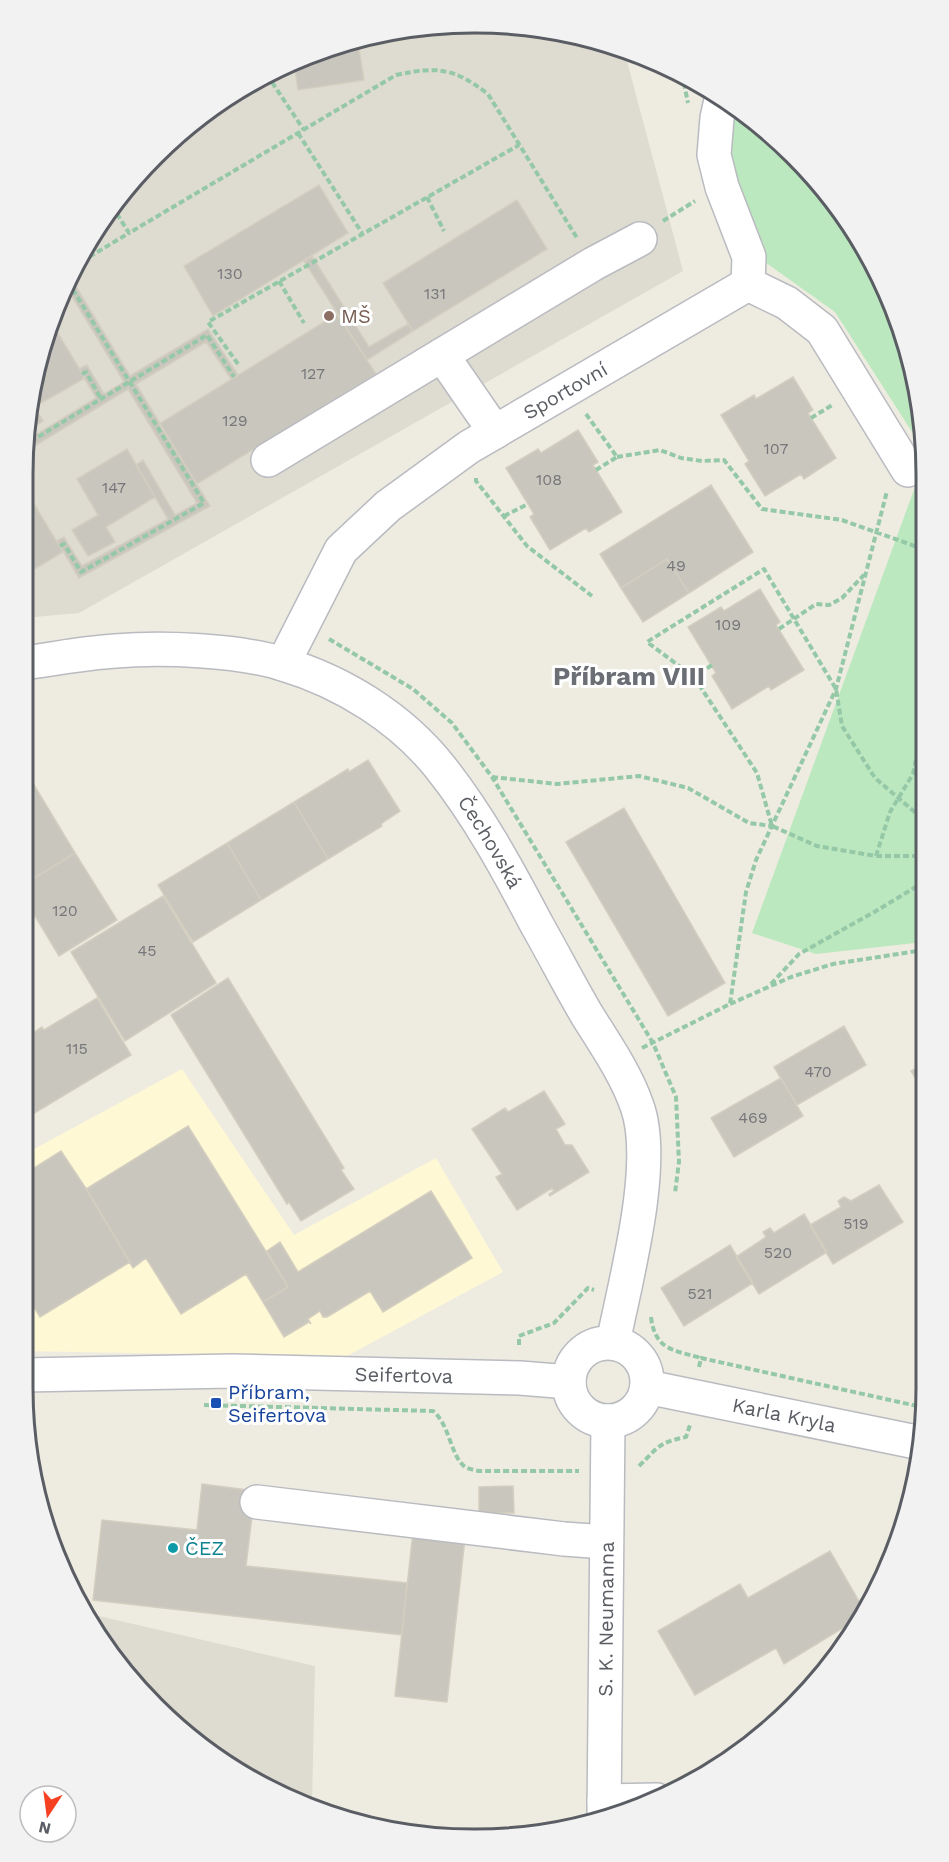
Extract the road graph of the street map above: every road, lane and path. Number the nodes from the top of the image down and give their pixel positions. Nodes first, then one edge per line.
1 (272, 83) edge
2 (685, 87) edge
3 (686, 94) dead end
4 (720, 107) edge
5 (304, 130) junction
6 (298, 133) junction
7 (519, 145) junction
8 (722, 187) junction
9 (427, 197) junction
10 (118, 215) edge
11 (444, 231) dead end
12 (129, 233) junction
13 (362, 233) junction
14 (640, 239) joint
15 (91, 256) edge
16 (593, 264) junction
17 (279, 281) junction
18 (748, 284) junction
19 (74, 291) edge
20 (304, 323) dead end
21 (442, 355) junction
22 (238, 364) dead end
23 (82, 374) dead end
24 (234, 377) dead end
25 (129, 383) junction
26 (101, 399) junction
27 (838, 401) dead end
28 (583, 410) dead end
29 (811, 418) dead end
30 (495, 432) junction
31 (35, 439) edge
32 (617, 457) junction
33 (268, 460) dead end
34 (477, 470) dead end
35 (596, 470) dead end
36 (899, 476) joint
37 (528, 504) dead end
38 (504, 516) junction
39 (876, 532) junction
40 (60, 546) dead end
41 (916, 546) edge
42 (865, 574) junction
43 (592, 596) dead end
44 (794, 619) junction
45 (779, 629) dead end
46 (33, 662) edge
47 (283, 664) junction
48 (712, 665) dead end
49 (694, 677) junction
50 (836, 689) junction
51 (916, 759) edge
52 (492, 777) dead end
53 (899, 798) junction
54 (916, 812) edge
55 (772, 826) junction
56 (876, 856) junction
57 (916, 856) edge
58 (916, 887) edge
59 (916, 951) edge
60 (769, 987) junction
61 (730, 1004) junction
62 (615, 1062) junction
63 (597, 1291) dead end
64 (613, 1342) junction
65 (519, 1345) dead end
66 (699, 1372) dead end
67 (33, 1375) edge
68 (569, 1382) junction
69 (647, 1387) junction
70 (203, 1405) dead end
71 (915, 1406) edge
72 (608, 1421) junction
73 (690, 1423) dead end
74 (912, 1441) edge
75 (634, 1470) dead end
76 (588, 1471) dead end
77 (257, 1502) dead end
78 (606, 1542) junction
79 (604, 1808) edge

1 - 5 path
2 - 3 path
4 - 8 street
5 - 6 path
5 - 7 path
6 - 12 path
6 - 13 path
7 - 9 path
7 - 16 path
8 - 14 path
8 - 18 street
9 - 11 path
9 - 13 path
10 - 12 path
12 - 15 path
13 - 17 path
14 - 16 street
16 - 21 street
17 - 20 path
17 - 22 path
18 - 30 street, Sportovní
18 - 36 street
19 - 25 path
21 - 30 street
21 - 33 street
23 - 26 path
24 - 25 path
25 - 26 path
25 - 40 path
26 - 31 path
27 - 29 path
28 - 32 path
30 - 47 street, Sportovní
32 - 35 path
32 - 39 path
34 - 38 path
36 - 39 path
37 - 38 path
38 - 43 path
39 - 41 path
39 - 42 path
42 - 44 path
42 - 50 path
44 - 45 path
44 - 49 path
44 - 50 path
46 - 47 street, Čechovská
47 - 62 street, Čechovská
48 - 49 path
49 - 55 path
50 - 53 path
50 - 55 path
51 - 53 path
52 - 55 path
53 - 54 path
53 - 56 path
55 - 56 path
55 - 61 path
56 - 57 path
58 - 60 path
59 - 60 path
60 - 61 path
61 - 62 path
62 - 64 street, Čechovská
63 - 65 path
64 - 68 street
64 - 69 street
66 - 71 path
67 - 68 street, Seifertova
68 - 72 street
69 - 72 street
69 - 74 street, Karla Kryla
70 - 76 path
72 - 78 street, S. K. Neumanna
73 - 75 path
77 - 78 street
78 - 79 street, S. K. Neumanna

